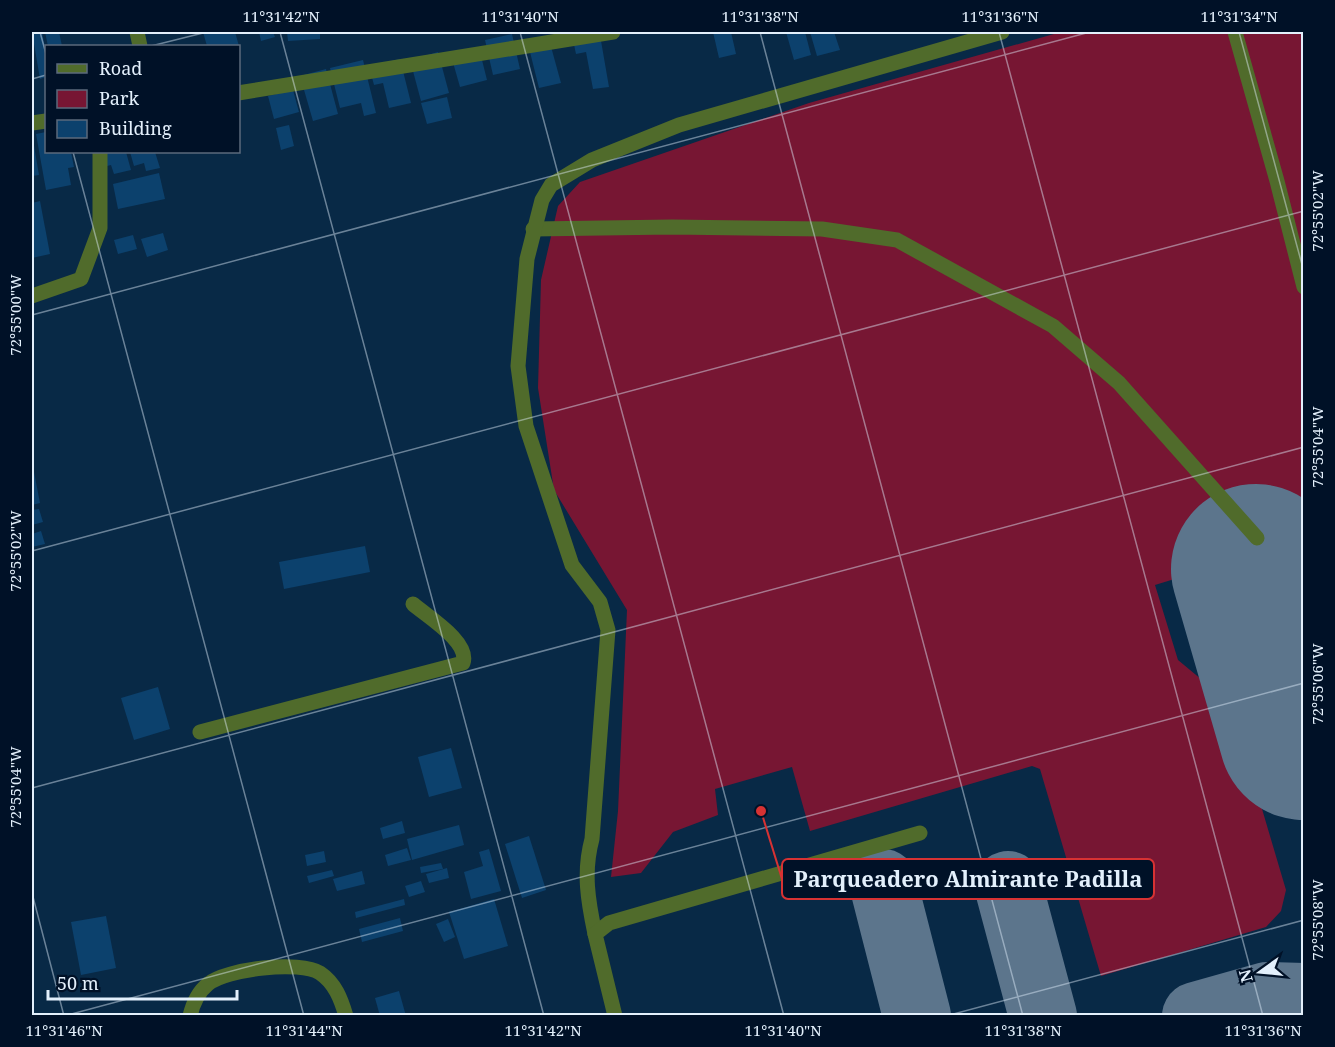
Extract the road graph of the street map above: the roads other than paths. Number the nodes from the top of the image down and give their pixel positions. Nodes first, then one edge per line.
1 (613, 32) edge
2 (1002, 32) edge
3 (1235, 32) edge
4 (240, 93) edge
5 (100, 153) edge
6 (533, 229) junction
7 (1304, 287) edge
8 (32, 296) edge
9 (1257, 538) dead end
10 (413, 604) dead end
11 (200, 732) dead end
12 (920, 833) dead end
13 (595, 934) junction
14 (190, 1016) edge
15 (346, 1016) edge
16 (615, 1016) edge

1 - 4 street
2 - 6 street
3 - 7 street
5 - 8 street
6 - 9 street
6 - 13 street
10 - 11 street
12 - 13 street
13 - 16 street
14 - 15 street

